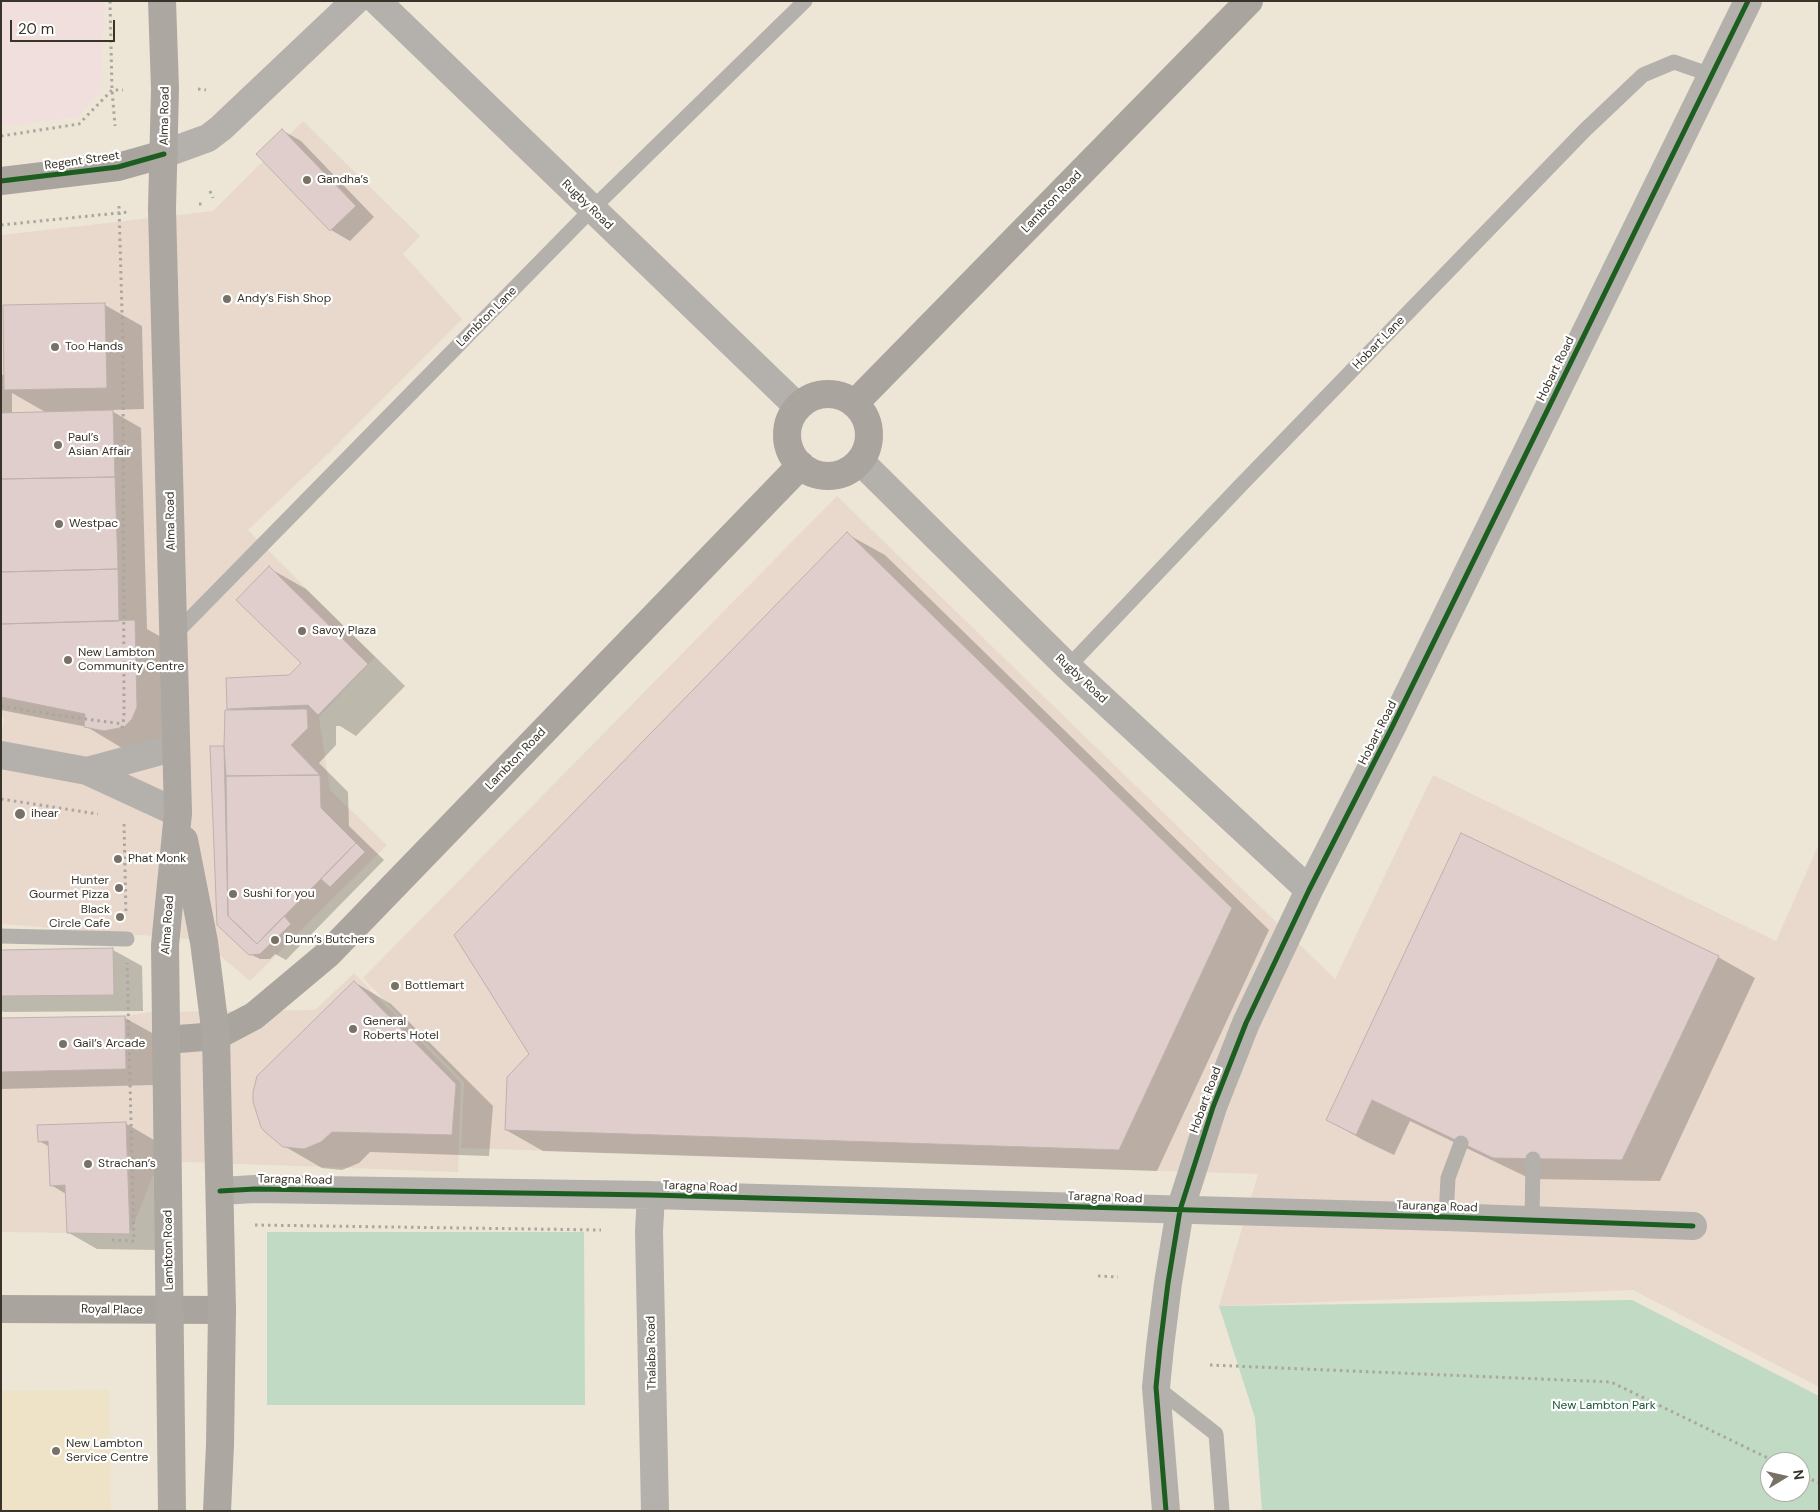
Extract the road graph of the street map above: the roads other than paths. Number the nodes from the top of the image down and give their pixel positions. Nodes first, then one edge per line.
1 (162, 1) edge
2 (355, 1) edge
3 (377, 1) edge
4 (805, 1) edge
5 (1249, 1) edge
6 (1748, 1) edge
7 (1711, 75) junction
8 (164, 154) junction
9 (1, 181) edge
10 (592, 210) junction
11 (855, 403) junction
12 (798, 406) junction
13 (860, 461) junction
14 (801, 465) junction
15 (174, 636) junction
16 (1068, 667) junction
17 (176, 747) junction
18 (1, 755) edge
19 (87, 771) junction
20 (178, 812) junction
21 (1309, 890) junction
22 (1, 936) edge
23 (127, 939) road end
24 (216, 1036) junction
25 (166, 1040) junction
26 (1460, 1143) dead end
27 (1533, 1159) dead end
28 (220, 1192) junction
29 (651, 1195) junction
30 (1180, 1210) junction
31 (1446, 1217) junction
32 (1532, 1220) junction
33 (1693, 1226) dead end
34 (1, 1309) edge
35 (222, 1310) junction
36 (170, 1311) junction
37 (1156, 1387) junction
38 (172, 1511) edge
39 (217, 1511) edge
40 (655, 1511) edge
41 (1166, 1511) edge
42 (1222, 1511) edge

1 - 8 main road, Alma Road
2 - 8 street, Regent Street
3 - 10 street, Rugby Road
4 - 10 lane, Lambton Lane
5 - 11 main road, Lambton Road
6 - 7 street, Hobart Road
7 - 16 lane, Hobart Lane
7 - 21 street, Hobart Road
8 - 9 main road, Regent Street
8 - 15 main road, Alma Road
10 - 12 street, Rugby Road
10 - 15 lane, Lambton Lane
11 - 12 main road
11 - 13 main road
12 - 14 main road
13 - 14 main road
13 - 16 street, Rugby Road
14 - 24 main road, Lambton Road
15 - 17 main road, Alma Road
16 - 21 street, Rugby Road
17 - 19 street
17 - 20 main road, Alma Road
18 - 19 street
19 - 20 street
20 - 24 main road
20 - 25 main road, Alma Road
21 - 30 street, Hobart Road
22 - 23 lane
24 - 25 main road, Lambton Road
24 - 28 main road
25 - 36 main road, Lambton Road
26 - 31 lane
27 - 32 lane
28 - 29 street, Taragna Road
28 - 35 main road
29 - 30 street, Taragna Road
29 - 40 street, Thalaba Road
30 - 31 street, Tauranga Road
30 - 37 street, Hobart Road
31 - 32 street, Tauranga Road
32 - 33 street, Tauranga Road
34 - 36 main road, Royal Place
35 - 36 main road, Royal Place
35 - 39 main road
36 - 38 main road, Lambton Road
37 - 41 street, Hobart Road
37 - 42 lane

